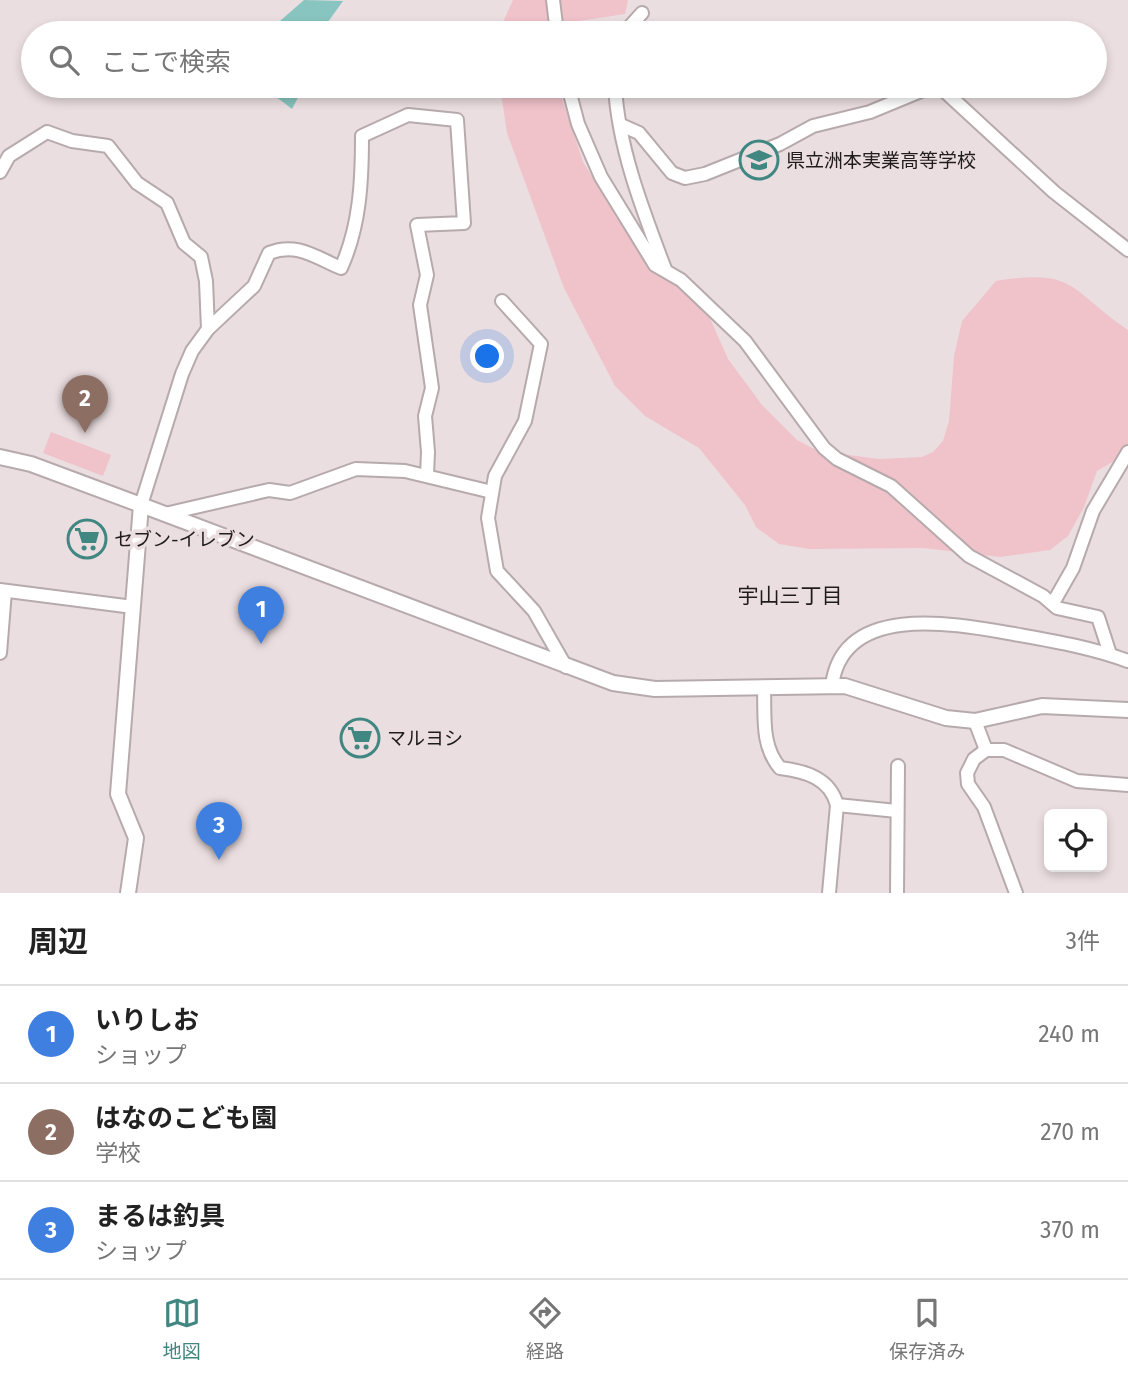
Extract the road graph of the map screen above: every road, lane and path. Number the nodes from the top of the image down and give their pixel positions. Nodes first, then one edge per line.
1 (553, 0) edge
2 (642, 13) dead end
3 (556, 21) edge
4 (635, 21) edge
5 (571, 98) edge
6 (615, 98) edge
7 (904, 98) edge
8 (952, 98) edge
9 (621, 125) junction
10 (0, 172) edge
11 (1128, 250) edge
12 (665, 269) junction
13 (502, 301) dead end
14 (208, 329) junction
15 (1128, 452) edge
16 (0, 457) edge
17 (427, 475) junction
18 (492, 492) junction
19 (141, 505) junction
20 (165, 514) junction
21 (2, 591) edge
22 (1053, 603) junction
23 (133, 607) junction
24 (0, 653) edge
25 (1110, 654) junction
26 (1128, 661) edge
27 (566, 667) junction
28 (832, 686) junction
29 (764, 689) junction
30 (1128, 710) edge
31 (975, 721) junction
32 (986, 750) junction
33 (898, 766) dead end
34 (1128, 785) edge
35 (837, 805) junction
36 (897, 811) junction
37 (128, 893) edge
38 (829, 893) edge
39 (897, 893) edge
40 (1016, 893) edge

1 - 3 street
2 - 4 street
5 - 12 street
6 - 9 street
7 - 9 street
8 - 11 street
9 - 12 street
10 - 14 street
12 - 22 street
13 - 18 street
14 - 17 street
14 - 19 street
15 - 22 street
16 - 19 street
17 - 18 street
17 - 20 street
18 - 27 street
19 - 20 street
19 - 23 street
20 - 27 street
21 - 23 street
21 - 24 street
22 - 25 street
23 - 37 street
25 - 26 street
25 - 28 street
27 - 29 street
28 - 29 street
28 - 31 street
29 - 35 street
30 - 31 street
31 - 32 street
32 - 34 street
32 - 40 street
33 - 36 street
35 - 36 street
35 - 38 street
36 - 39 street

